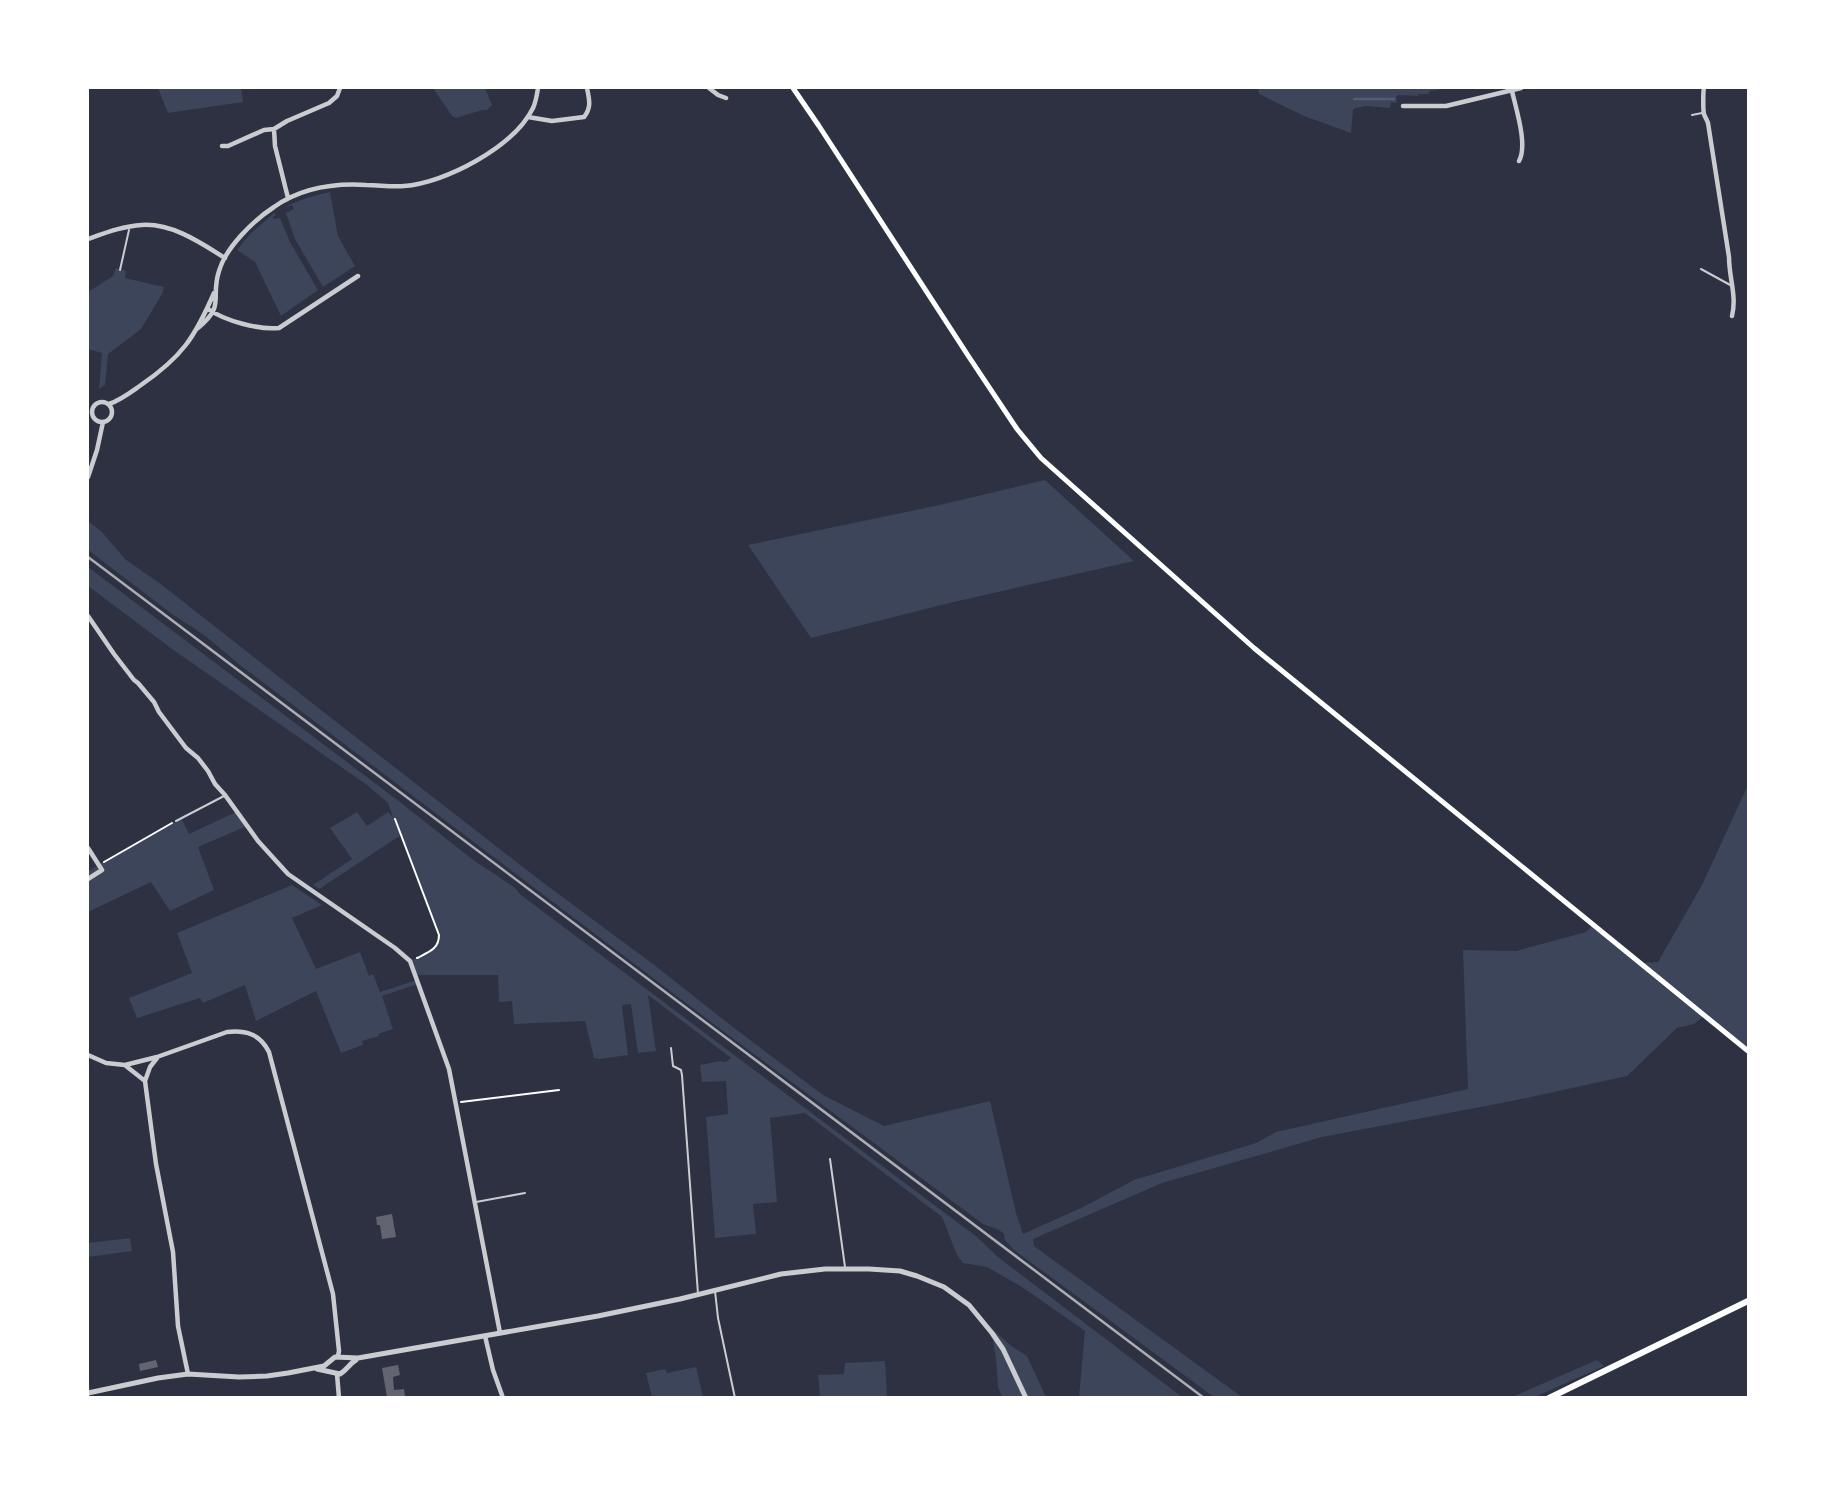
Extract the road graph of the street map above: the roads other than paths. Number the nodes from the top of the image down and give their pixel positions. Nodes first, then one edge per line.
1 (340, 88) edge
2 (538, 88) edge
3 (587, 88) edge
4 (709, 88) edge
5 (793, 88) edge
6 (1521, 88) edge
7 (1704, 88) edge
8 (1512, 91) junction
9 (726, 98) dead end
10 (1403, 106) dead end
11 (1703, 113) junction
12 (1692, 115) dead end
13 (528, 117) junction
14 (274, 129) junction
15 (222, 146) dead end
16 (1519, 161) dead end
17 (288, 198) junction
18 (129, 228) junction
19 (88, 239) edge
20 (225, 258) junction
21 (1701, 269) dead end
22 (120, 270) dead end
23 (358, 276) dead end
24 (1733, 286) junction
25 (212, 311) junction
26 (1732, 316) dead end
27 (88, 402) edge
28 (109, 404) junction
29 (94, 405) junction
30 (103, 422) junction
31 (88, 477) edge
32 (88, 616) edge
33 (225, 795) junction
34 (176, 821) road end
35 (88, 848) edge
36 (88, 878) edge
37 (671, 1048) dead end
38 (1748, 1051) edge
39 (88, 1055) edge
40 (157, 1057) junction
41 (125, 1065) junction
42 (145, 1081) junction
43 (830, 1159) dead end
44 (524, 1193) dead end
45 (475, 1202) junction
46 (845, 1268) junction
47 (715, 1290) junction
48 (698, 1294) junction
49 (1748, 1301) edge
50 (500, 1333) junction
51 (485, 1336) junction
52 (341, 1357) junction
53 (358, 1358) junction
54 (329, 1363) junction
55 (347, 1366) junction
56 (315, 1369) junction
57 (334, 1373) junction
58 (188, 1374) junction
59 (91, 1392) edge
60 (339, 1398) edge
61 (503, 1398) edge
62 (736, 1398) edge
63 (1026, 1398) edge
64 (1549, 1398) edge

1 - 14 street
2 - 13 street
3 - 13 street
4 - 9 street
5 - 38 main road
6 - 8 street
7 - 11 street
8 - 10 street
8 - 16 street
11 - 12 lane
11 - 24 street
13 - 17 street
14 - 15 street
14 - 17 street
17 - 20 street
18 - 19 street
18 - 20 street
18 - 22 lane
20 - 25 street
21 - 24 lane
23 - 25 street
24 - 26 street
25 - 28 street
27 - 29 street
28 - 29 street
28 - 30 street
29 - 30 street
30 - 31 street
32 - 33 street
33 - 34 lane
33 - 45 street
35 - 36 street
37 - 48 lane
39 - 41 street
40 - 41 street
40 - 42 street
40 - 52 street
41 - 42 street
42 - 58 street
43 - 46 lane
44 - 45 lane
45 - 50 street
46 - 47 street
46 - 63 street
47 - 48 street
47 - 62 lane
48 - 50 street
49 - 64 main road
50 - 51 street
51 - 53 street
51 - 61 street
52 - 53 street
52 - 54 street
52 - 55 street
53 - 55 street
54 - 56 street
54 - 57 street
55 - 57 street
56 - 57 street
56 - 58 street
57 - 60 street
58 - 59 street

